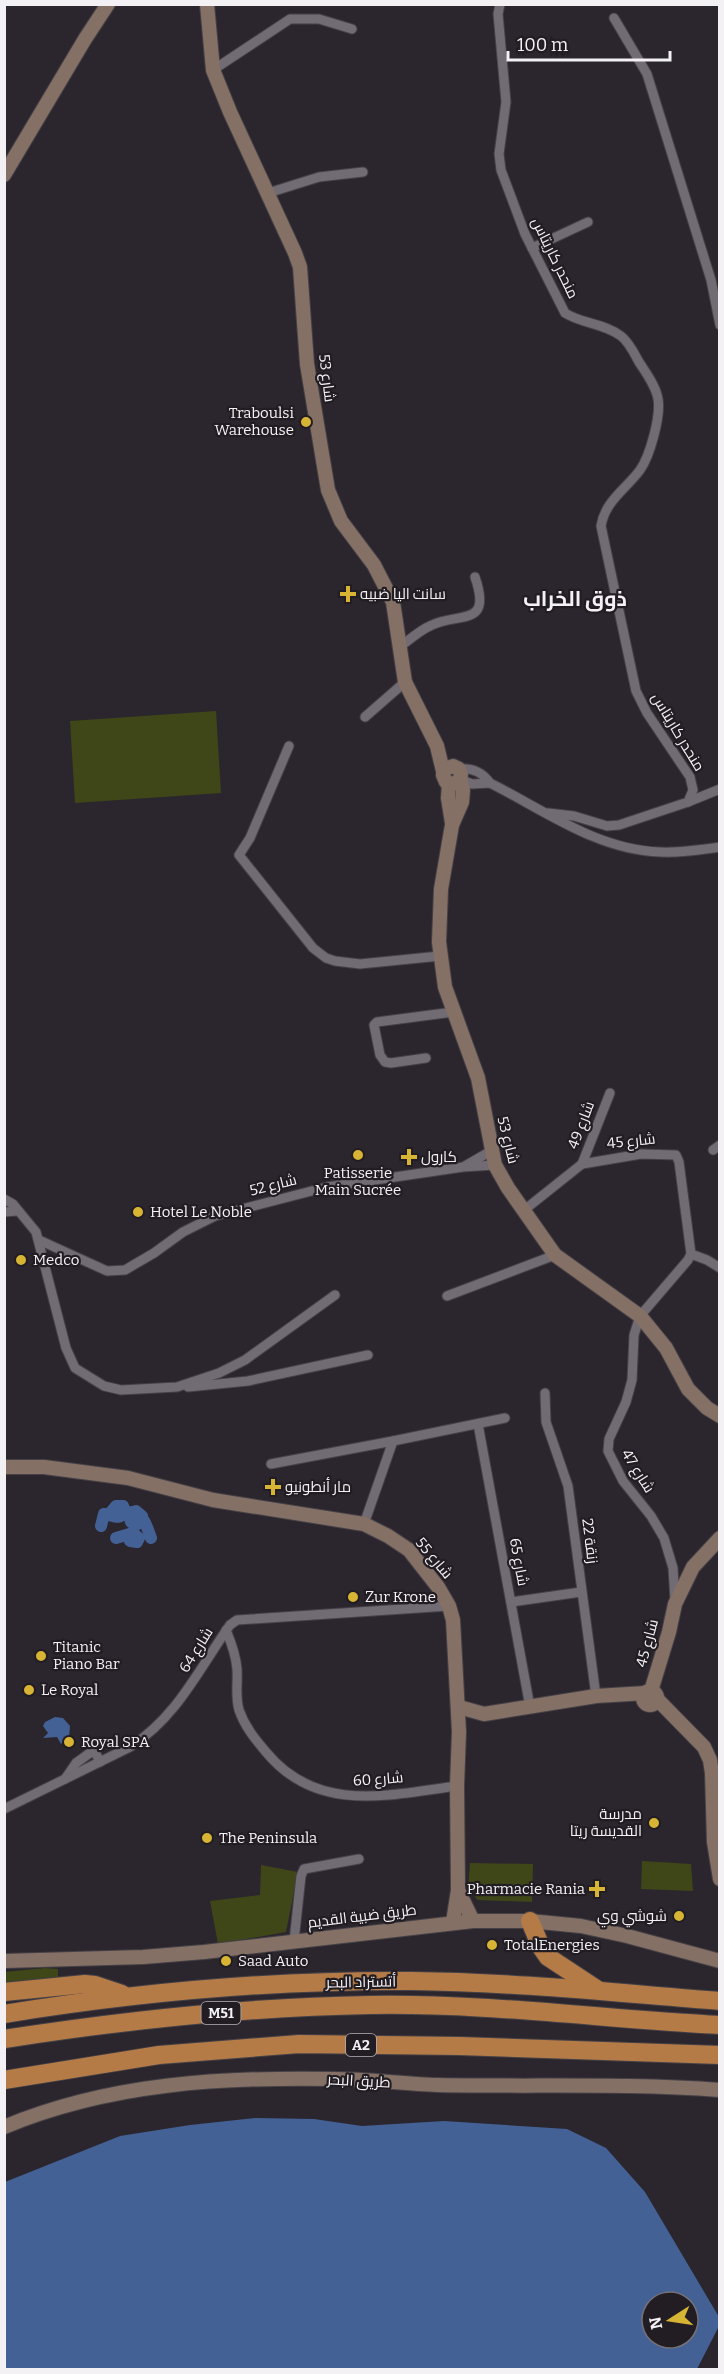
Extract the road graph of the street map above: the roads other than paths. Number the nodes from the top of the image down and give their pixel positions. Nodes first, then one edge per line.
1 (108, 4) edge
2 (207, 4) edge
3 (500, 4) edge
4 (614, 18) dead end
5 (352, 29) dead end
6 (213, 70) junction
7 (363, 171) dead end
8 (4, 175) edge
9 (268, 193) junction
10 (588, 222) dead end
11 (532, 248) junction
12 (720, 325) edge
13 (475, 577) dead end
14 (400, 647) junction
15 (405, 682) junction
16 (365, 717) dead end
17 (289, 746) dead end
18 (457, 776) junction
19 (490, 783) junction
20 (720, 789) edge
21 (688, 801) junction
22 (548, 813) junction
23 (452, 825) junction
24 (720, 848) edge
25 (440, 957) junction
26 (453, 1012) junction
27 (426, 1058) dead end
28 (610, 1093) dead end
29 (491, 1151) junction
30 (582, 1164) junction
31 (495, 1165) junction
32 (463, 1167) junction
33 (4, 1199) edge
34 (17, 1211) junction
35 (523, 1211) junction
36 (4, 1212) edge
37 (39, 1240) junction
38 (691, 1254) junction
39 (555, 1255) junction
40 (720, 1268) edge
41 (335, 1295) dead end
42 (447, 1296) dead end
43 (640, 1316) junction
44 (368, 1355) dead end
45 (177, 1388) junction
46 (545, 1393) dead end
47 (720, 1416) edge
48 (505, 1418) dead end
49 (478, 1424) junction
50 (393, 1442) junction
51 (271, 1464) dead end
52 (4, 1467) edge
53 (364, 1524) junction
54 (720, 1538) edge
55 (581, 1592) junction
56 (511, 1602) junction
57 (675, 1604) junction
58 (449, 1606) junction
59 (226, 1630) junction
60 (596, 1696) junction
61 (650, 1698) junction
62 (459, 1707) junction
63 (531, 1707) junction
64 (484, 1714) junction
65 (459, 1732) junction
66 (457, 1786) junction
67 (4, 1809) edge
68 (359, 1859) dead end
69 (720, 1879) edge
70 (458, 1890) junction
71 (473, 1921) junction
72 (530, 1921) junction
73 (453, 1922) junction
74 (294, 1941) junction
75 (4, 1961) edge
76 (720, 1961) edge
77 (599, 1991) junction
78 (4, 1992) edge
79 (126, 1996) junction
80 (720, 2001) edge
81 (4, 2014) edge
82 (720, 2025) edge
83 (4, 2039) edge
84 (720, 2055) edge
85 (4, 2080) edge
86 (720, 2090) edge
87 (4, 2127) edge

1 - 8 street
2 - 6 street, شارع 53
3 - 11 street, منحدر كاريتاس
4 - 12 street
5 - 6 street
6 - 9 street, شارع 53
7 - 9 street
9 - 14 street, شارع 53
10 - 11 street
11 - 21 street, منحدر كاريتاس
13 - 14 street
14 - 15 street, شارع 53
15 - 16 street
15 - 18 street, شارع 53
17 - 25 street
18 - 19 street
18 - 19 street
18 - 23 street, شارع 53
18 - 23 street, شارع 53
19 - 22 street
20 - 21 street
21 - 22 street
22 - 24 street
23 - 25 street, شارع 53
25 - 26 street, شارع 53
26 - 27 street
26 - 29 street, شارع 53
28 - 30 street, شارع 49
29 - 31 street, شارع 53
29 - 32 street, شارع 52
30 - 35 street, شارع 49
30 - 38 street, شارع 45
31 - 32 street, شارع 52
31 - 35 street, شارع 53
32 - 37 street, شارع 52
33 - 34 street
34 - 36 street
34 - 37 street
35 - 39 street, شارع 53
37 - 45 street
38 - 40 street
38 - 43 street
39 - 42 street
39 - 43 street, شارع 53
41 - 45 street
43 - 47 street, شارع 53
43 - 57 street, شارع 47
44 - 45 street
46 - 55 street, زنقة 22
48 - 49 street
49 - 50 street
49 - 56 street, شارع 65
50 - 51 street
50 - 53 street
52 - 53 street, شارع 55
53 - 58 street, شارع 55
54 - 57 street, شارع 45
55 - 56 street
55 - 60 street, زنقة 22
56 - 63 street, شارع 65
57 - 61 street, شارع 45
58 - 59 street, شارع 64
58 - 62 street, شارع 55
59 - 66 street, شارع 60
59 - 67 street, شارع 64
60 - 61 street
60 - 63 street
61 - 69 street
62 - 64 street
62 - 65 street, شارع 55
63 - 64 street
64 - 65 street
65 - 66 street, شارع 55
66 - 70 street, شارع 55
68 - 74 street
70 - 71 street, شارع 55
70 - 73 street, شارع 55
71 - 72 street, طريق ضبية القديم
71 - 73 street, طريق ضبية القديم
72 - 76 street, طريق ضبية القديم
72 - 77 highway
73 - 74 street, طريق ضبية القديم
74 - 75 street, طريق ضبية القديم
77 - 79 highway, أتستراد البحر / M51
77 - 80 highway, أتستراد البحر / M51
78 - 79 highway
79 - 81 highway, أتستراد البحر / M51
82 - 83 highway, أتستراد البحر / M51
84 - 85 highway, A2
86 - 87 street, طريق البحر

